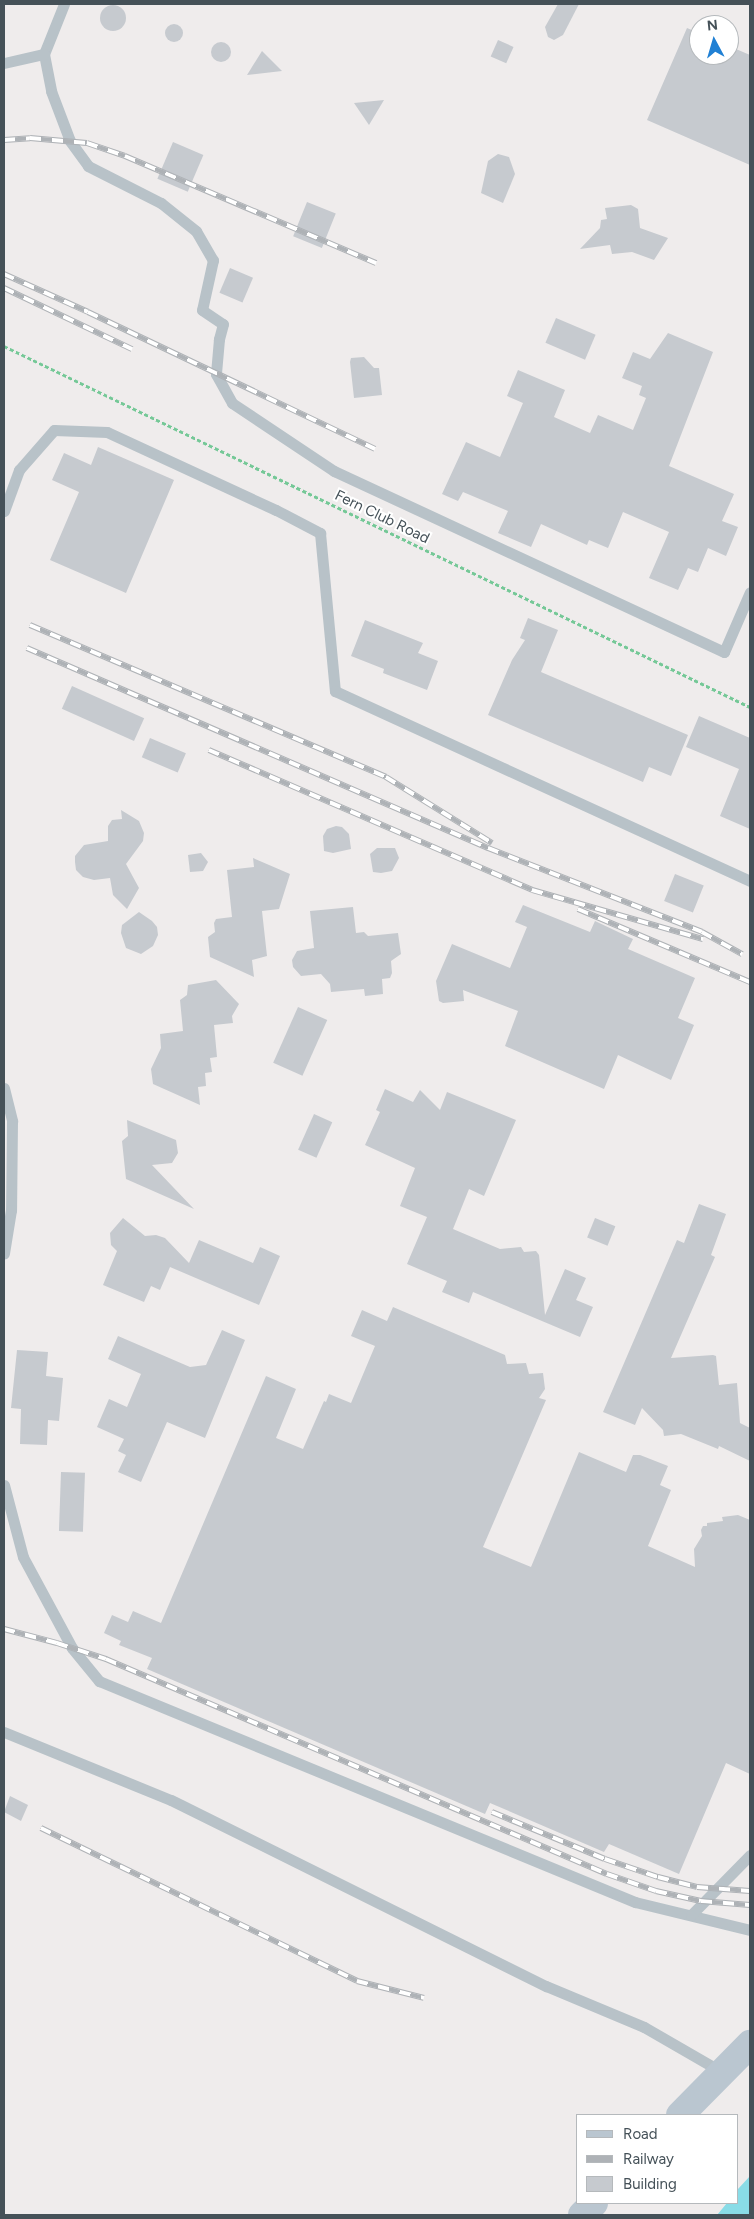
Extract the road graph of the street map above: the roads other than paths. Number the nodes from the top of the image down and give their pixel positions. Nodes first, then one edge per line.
1 (64, 4) edge
2 (44, 54) junction
3 (4, 63) edge
4 (4, 511) edge
5 (750, 592) edge
6 (750, 881) edge
7 (4, 1088) edge
8 (4, 1253) edge
9 (4, 1484) edge
10 (4, 1732) edge
11 (750, 1855) edge
12 (691, 1915) junction
13 (750, 1930) edge
14 (750, 2044) edge
15 (722, 2072) junction
16 (681, 2114) edge
17 (593, 2204) edge
18 (582, 2215) edge

1 - 2 lane
2 - 3 lane
2 - 5 lane
4 - 6 lane
7 - 8 lane
9 - 12 lane
10 - 15 lane
11 - 12 lane
12 - 13 lane
14 - 15 street
15 - 16 street
17 - 18 street

